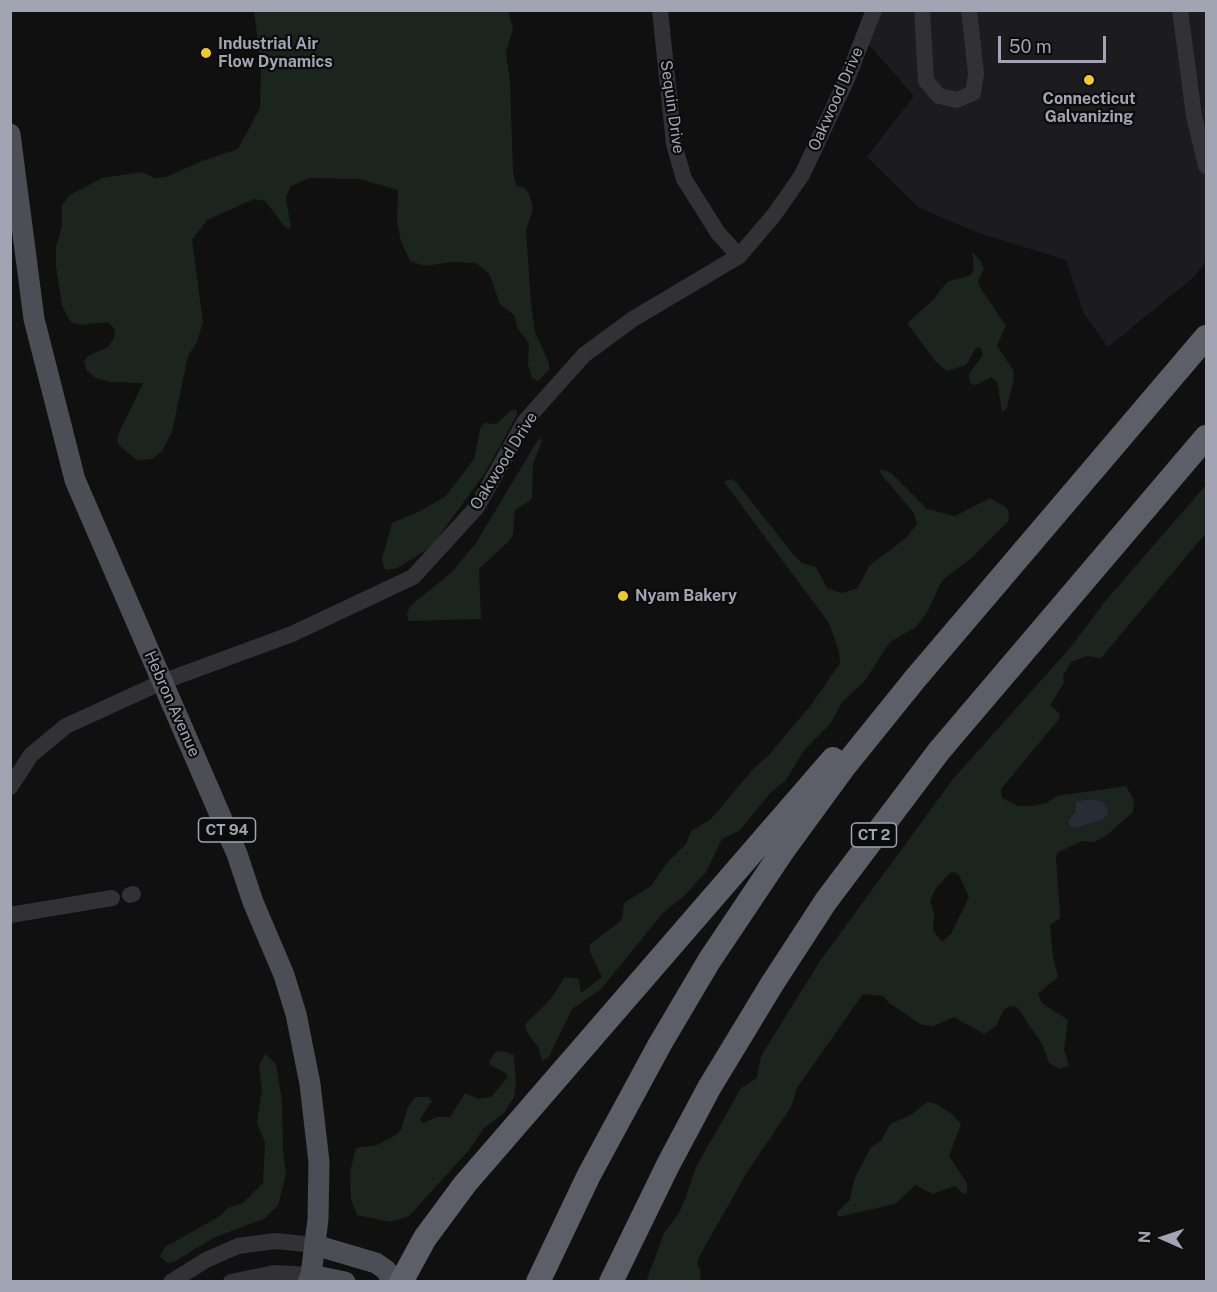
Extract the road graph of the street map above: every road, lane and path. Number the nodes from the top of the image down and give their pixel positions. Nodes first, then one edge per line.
1 (660, 10) edge
2 (874, 10) edge
3 (922, 10) edge
4 (969, 10) edge
5 (1180, 10) edge
6 (10, 134) edge
7 (1206, 166) edge
8 (13, 172) edge
9 (739, 256) junction
10 (1206, 337) edge
11 (1206, 436) edge
12 (162, 682) junction
13 (901, 696) junction
14 (10, 787) edge
15 (112, 898) dead end
16 (10, 915) edge
17 (315, 1245) junction
18 (311, 1279) edge
19 (171, 1281) edge
20 (231, 1281) edge
21 (345, 1281) edge
22 (395, 1281) edge
23 (538, 1281) edge
24 (611, 1281) edge

1 - 9 street, Sequin Drive
2 - 9 street, Oakwood Drive
3 - 4 street
5 - 7 street
6 - 8 main road, Hebron Avenue / CT 94
8 - 12 main road, Hebron Avenue / CT 94
9 - 12 street, Oakwood Drive
10 - 13 highway
11 - 24 highway, CT 2
12 - 14 street, Oakwood Drive
12 - 17 main road, Hebron Avenue / CT 94
13 - 22 highway
13 - 23 highway
15 - 16 street
17 - 18 main road, Hebron Avenue / CT 94
17 - 19 street
17 - 22 main road
18 - 20 street
18 - 21 main road

